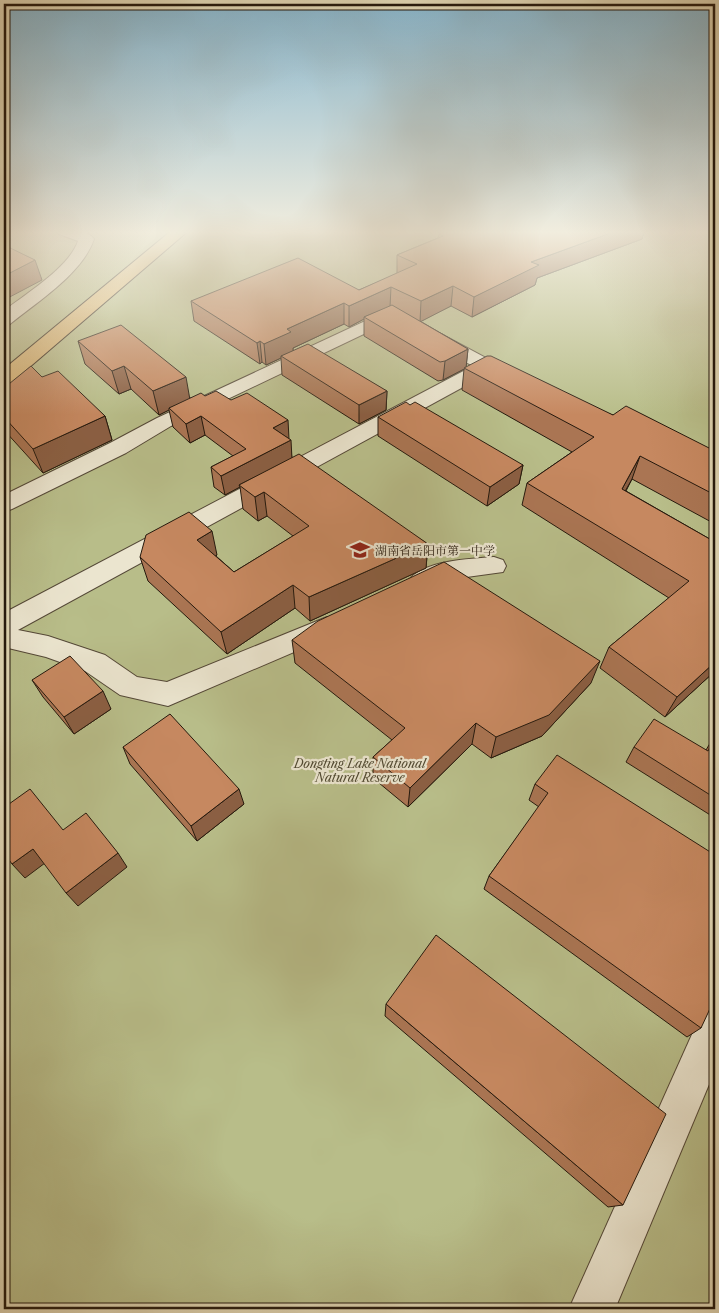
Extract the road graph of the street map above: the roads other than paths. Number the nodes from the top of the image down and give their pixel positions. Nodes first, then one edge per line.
1 (37, 292) edge
2 (97, 292) edge
3 (107, 292) edge
4 (4, 320) edge
5 (486, 367) junction
6 (4, 370) edge
7 (4, 379) edge
8 (529, 388) edge
9 (4, 504) edge
10 (494, 566) dead end
11 (395, 595) edge
12 (352, 615) edge
13 (4, 626) edge
14 (4, 637) edge
15 (715, 1025) edge
16 (592, 1309) edge

1 - 4 street
2 - 6 main road
3 - 7 main road
5 - 8 street
5 - 9 street
5 - 13 street
10 - 11 street
12 - 14 street
15 - 16 street

